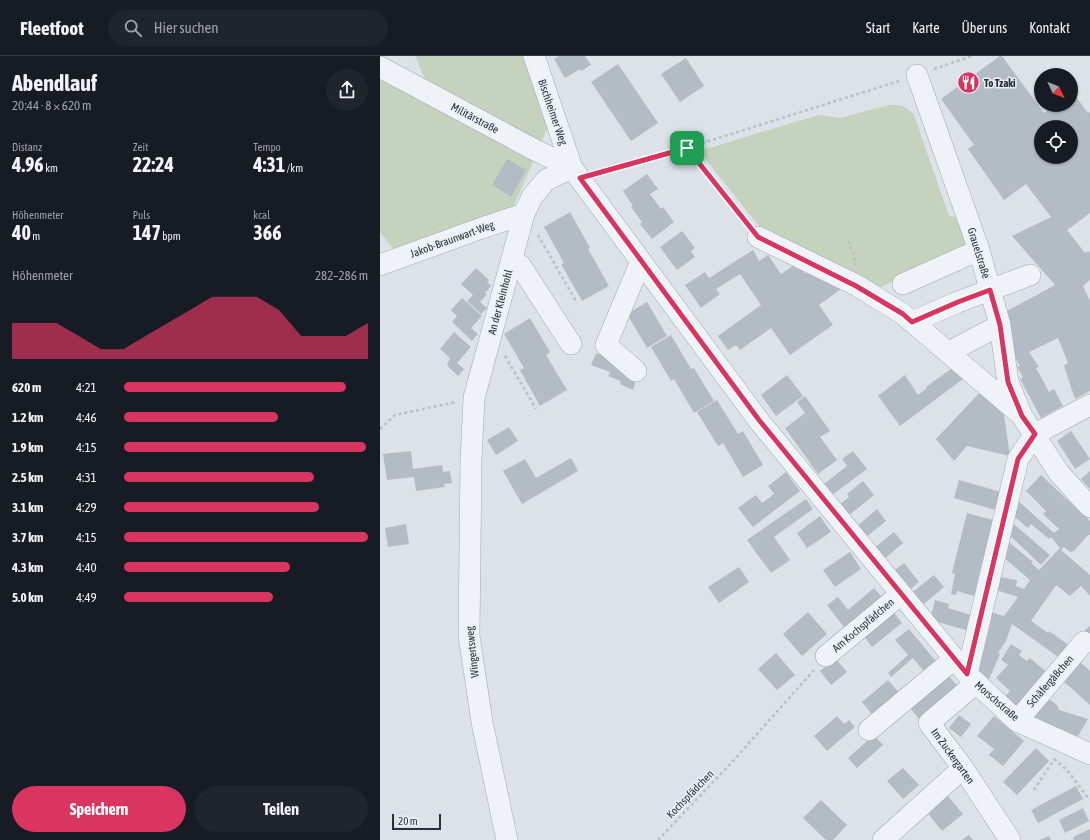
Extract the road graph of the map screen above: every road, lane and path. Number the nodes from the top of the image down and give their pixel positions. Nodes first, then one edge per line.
1 (534, 56) edge
2 (972, 56) edge
3 (380, 67) edge
4 (917, 75) junction
5 (687, 148) junction
6 (576, 173) junction
7 (524, 214) junction
8 (758, 237) joint
9 (979, 250) junction
10 (511, 261) junction
11 (641, 261) junction
12 (380, 265) edge
13 (1030, 276) dead end
14 (903, 284) dead end
15 (990, 290) junction
16 (577, 303) dead end
17 (912, 322) junction
18 (1000, 325) junction
19 (491, 333) junction
20 (571, 344) dead end
21 (948, 352) junction
22 (636, 371) dead end
23 (474, 398) junction
24 (1090, 405) edge
25 (536, 409) dead end
26 (1022, 416) junction
27 (380, 429) edge
28 (1035, 434) junction
29 (471, 460) joint
30 (1090, 507) edge
31 (901, 594) junction
32 (1084, 642) dead end
33 (826, 656) joint
34 (966, 672) junction
35 (1017, 720) junction
36 (870, 730) dead end
37 (1059, 750) junction
38 (1090, 754) edge
39 (963, 768) junction
40 (1034, 790) dead end
41 (1090, 799) edge
42 (507, 840) edge
43 (658, 840) edge
44 (883, 840) edge
45 (1010, 840) edge

1 - 6 street, Bischheimer Weg
2 - 4 path
3 - 6 street, Militärstraße
4 - 5 path
4 - 9 street, Grauelstraße
5 - 6 path
5 - 8 path
6 - 7 street, An der Kleinhohl
6 - 11 street, Morschstraße
7 - 10 street, An der Kleinhohl
7 - 12 street, Jakob-Braunwart-Weg
7 - 16 path
8 - 17 street
9 - 14 street
9 - 15 street, Grauelstraße
10 - 19 street, An der Kleinhohl
10 - 20 street
11 - 22 street
11 - 31 street, Morschstraße
13 - 15 street
15 - 17 street
15 - 18 street, Grauelstraße
17 - 21 street
18 - 21 street
18 - 26 street, Grauelstraße
19 - 23 street, An der Kleinhohl
19 - 25 path
21 - 26 street
23 - 27 path
23 - 29 street, An der Kleinhohl
24 - 28 street
26 - 28 street, Grauelstraße
28 - 30 street, Grauelstraße
28 - 34 street
29 - 42 street, Wingertsweg
31 - 33 street, Am Kochspfädchen
31 - 34 street, Morschstraße
32 - 35 street, Schäfergäßchen
33 - 43 path, Kochspfädchen
34 - 35 street, Morschstraße
34 - 36 street
34 - 39 street, Im Zuckergarten
35 - 37 street, Morschstraße
37 - 38 street, Morschstraße
37 - 40 path
37 - 41 path
39 - 44 street
39 - 45 street, Im Zuckergarten

